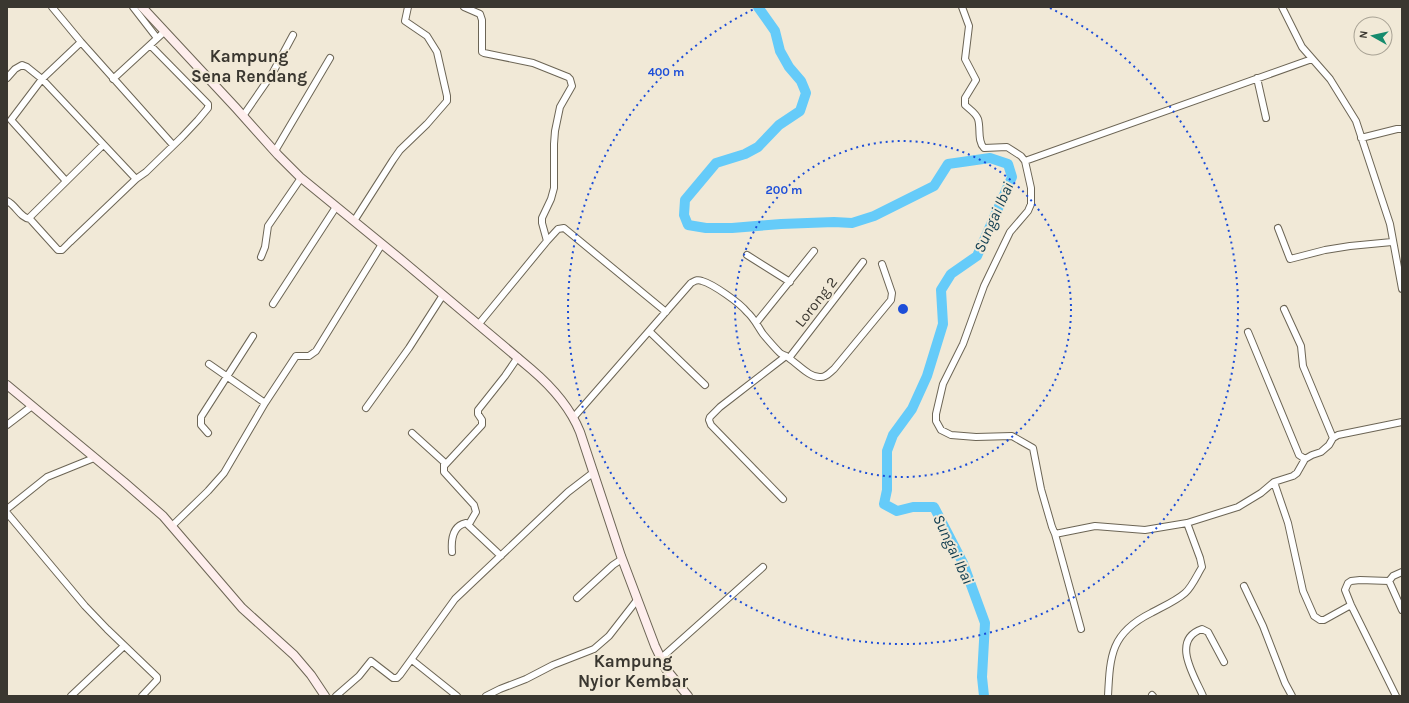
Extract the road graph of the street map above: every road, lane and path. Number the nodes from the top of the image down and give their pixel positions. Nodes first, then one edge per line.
1 (52, 7) edge
2 (132, 7) edge
3 (142, 7) edge
4 (408, 7) edge
5 (464, 7) edge
6 (962, 7) edge
7 (1282, 7) edge
8 (164, 32) junction
9 (293, 35) dead end
10 (157, 38) junction
11 (81, 42) junction
12 (150, 45) junction
13 (330, 58) dead end
14 (1312, 58) junction
15 (7, 78) edge
16 (1257, 78) junction
17 (42, 79) junction
18 (113, 79) junction
19 (243, 116) junction
20 (1266, 118) dead end
21 (9, 121) edge
22 (1402, 129) edge
23 (1361, 138) junction
24 (103, 144) junction
25 (173, 145) junction
26 (275, 151) junction
27 (1025, 161) junction
28 (301, 178) junction
29 (136, 179) junction
30 (66, 181) junction
31 (7, 201) edge
32 (336, 207) junction
33 (30, 219) junction
34 (354, 221) junction
35 (1278, 228) dead end
36 (547, 241) junction
37 (1392, 242) junction
38 (382, 244) junction
39 (814, 251) dead end
40 (747, 255) dead end
41 (261, 257) dead end
42 (863, 262) dead end
43 (882, 264) dead end
44 (790, 282) junction
45 (1402, 289) edge
46 (443, 295) junction
47 (273, 304) dead end
48 (1284, 309) dead end
49 (666, 312) junction
50 (756, 323) junction
51 (478, 325) junction
52 (649, 331) junction
53 (1248, 332) dead end
54 (253, 336) dead end
55 (518, 357) junction
56 (787, 357) junction
57 (209, 364) dead end
58 (227, 376) junction
59 (7, 385) edge
60 (705, 385) dead end
61 (265, 403) junction
62 (32, 406) junction
63 (366, 408) dead end
64 (573, 418) junction
65 (1402, 422) edge
66 (7, 425) edge
67 (208, 433) dead end
68 (412, 433) dead end
69 (1333, 438) junction
70 (94, 458) junction
71 (1305, 459) junction
72 (445, 465) junction
73 (594, 472) junction
74 (1274, 482) junction
75 (783, 499) dead end
76 (7, 509) edge
77 (7, 513) edge
78 (469, 524) junction
79 (1187, 524) junction
80 (172, 526) junction
81 (1056, 534) junction
82 (452, 552) dead end
83 (501, 556) junction
84 (622, 559) junction
85 (763, 567) dead end
86 (1402, 572) edge
87 (1389, 581) junction
88 (1244, 586) dead end
89 (577, 598) dead end
90 (637, 600) junction
91 (1351, 605) junction
92 (1402, 610) edge
93 (1081, 629) dead end
94 (124, 646) junction
95 (660, 659) junction
96 (412, 660) junction
97 (1224, 662) dead end
98 (1402, 694) edge
99 (322, 695) edge
100 (71, 696) edge
101 (142, 696) edge
102 (336, 696) edge
103 (457, 696) edge
104 (486, 696) edge
105 (688, 696) edge
106 (1108, 696) edge
107 (1204, 696) edge
108 (1292, 696) edge
109 (1396, 696) edge
110 (1399, 696) edge

1 - 11 street
2 - 10 street
3 - 8 main road
4 - 34 street
5 - 36 street
6 - 27 street
7 - 14 street
8 - 10 street
8 - 19 main road
9 - 19 street
10 - 12 street
11 - 17 street
11 - 18 street
12 - 18 street
12 - 25 street
13 - 26 street
14 - 16 street
14 - 23 street
15 - 17 street
16 - 20 street
16 - 27 street
17 - 21 street
17 - 24 street
18 - 25 street
19 - 26 main road
21 - 30 street
22 - 23 street
23 - 37 street
24 - 29 street
24 - 30 street
25 - 29 street
26 - 28 main road
27 - 81 street
28 - 32 main road
28 - 41 street
29 - 33 street
30 - 33 street
31 - 33 street
32 - 34 main road
32 - 47 street
34 - 38 main road
35 - 37 street
36 - 49 street
36 - 51 street
37 - 45 street
38 - 46 main road
38 - 61 street
39 - 44 street
40 - 44 street
42 - 56 street, Lorong 2
43 - 56 street
44 - 50 street
46 - 51 main road
46 - 63 street
48 - 69 street
49 - 50 street
49 - 52 street
50 - 56 street
51 - 55 main road
52 - 60 street
52 - 64 street
53 - 71 street
54 - 58 street
55 - 64 main road
55 - 72 street
56 - 75 street, Lorong 2
57 - 58 street
58 - 61 street
58 - 67 street
59 - 62 main road
61 - 80 street
62 - 66 street
62 - 70 main road
64 - 73 main road
65 - 69 street
68 - 72 street
69 - 71 street
70 - 76 street
70 - 80 main road
71 - 74 street
72 - 78 street
73 - 83 street
73 - 84 main road
74 - 79 street
74 - 91 street
77 - 94 street
78 - 82 street
78 - 83 street
79 - 81 street
79 - 106 street
80 - 99 main road
81 - 93 street
83 - 96 street
84 - 89 street
84 - 90 main road
85 - 95 street
86 - 87 street
87 - 91 street
87 - 92 street
88 - 108 street
90 - 95 main road
90 - 104 street
91 - 109 street
94 - 100 street
94 - 101 street
95 - 105 main road
96 - 102 street
96 - 103 street
97 - 107 street
98 - 110 street

